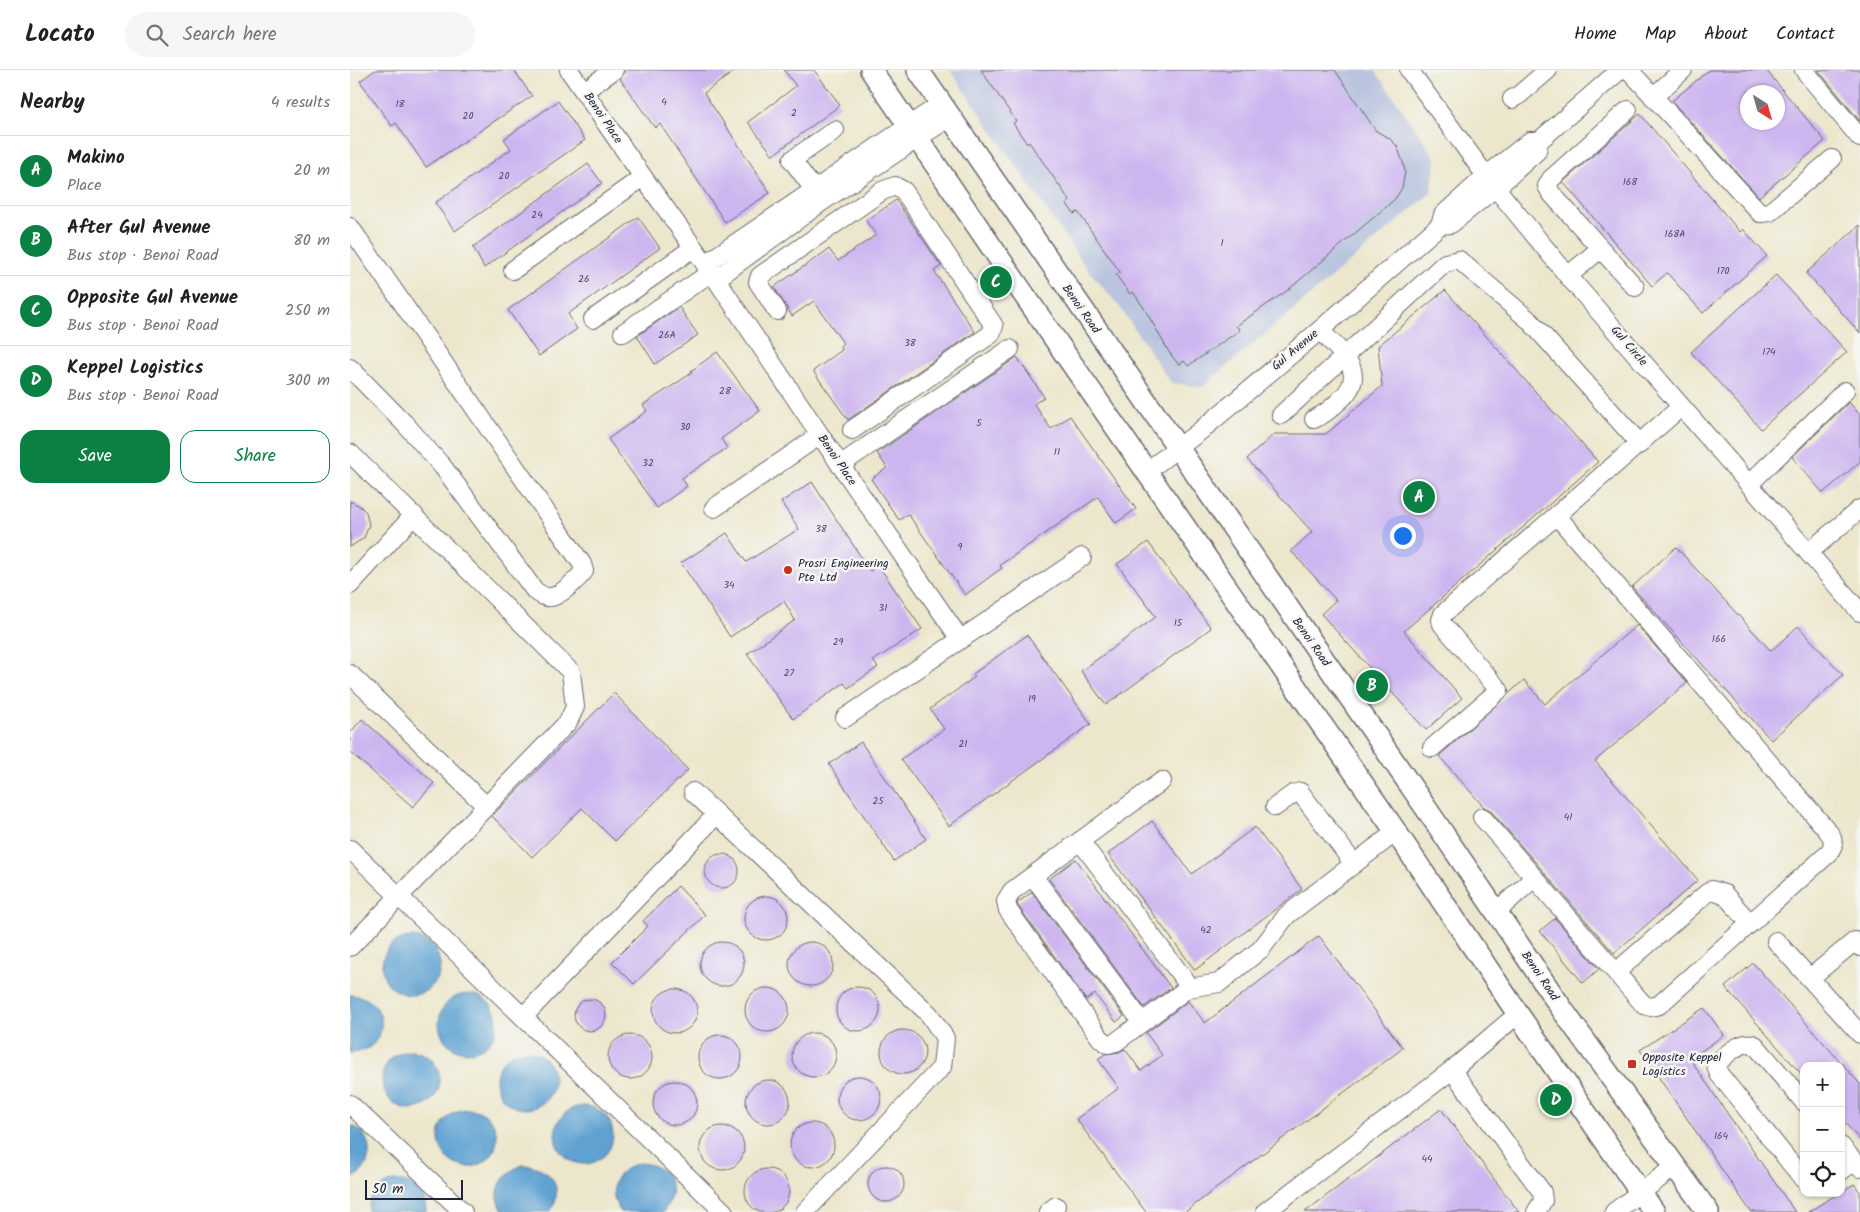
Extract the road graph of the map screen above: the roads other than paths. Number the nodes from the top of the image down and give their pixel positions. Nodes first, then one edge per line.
1 (570, 70) edge
2 (614, 70) edge
3 (871, 70) edge
4 (918, 70) edge
5 (1409, 70) edge
6 (1548, 70) edge
7 (1620, 70) edge
8 (1629, 70) edge
9 (1683, 70) edge
10 (1804, 70) edge
11 (584, 91) junction
12 (1653, 96) junction
13 (1512, 99) dead end
14 (946, 110) junction
15 (1628, 110) dead end
16 (835, 130) dead end
17 (914, 132) junction
18 (1860, 138) edge
19 (1832, 159) dead end
20 (643, 177) junction
21 (1491, 182) junction
22 (819, 196) junction
23 (802, 207) junction
24 (350, 227) edge
25 (821, 234) junction
26 (693, 248) junction
27 (1600, 249) junction
28 (513, 270) dead end
29 (710, 272) junction
30 (1568, 276) junction
31 (1635, 287) dead end
32 (777, 312) dead end
33 (593, 319) dead end
34 (1320, 330) junction
35 (623, 333) dead end
36 (1010, 349) dead end
37 (1344, 356) junction
38 (350, 368) edge
39 (1845, 391) dead end
40 (1681, 407) junction
41 (1280, 416) dead end
42 (1314, 420) dead end
43 (852, 430) dead end
44 (820, 435) junction
45 (1640, 444) junction
46 (1178, 449) junction
47 (350, 453) edge
48 (840, 465) junction
49 (1146, 471) junction
50 (1749, 484) junction
51 (714, 508) dead end
52 (1860, 509) edge
53 (414, 515) junction
54 (1557, 516) junction
55 (1809, 552) junction
56 (1082, 557) dead end
57 (350, 585) edge
58 (1860, 612) edge
59 (960, 640) junction
60 (350, 674) edge
61 (845, 718) dead end
62 (1432, 748) dead end
63 (1162, 780) dead end
64 (693, 792) dead end
65 (486, 806) junction
66 (1275, 807) dead end
67 (717, 814) junction
68 (1482, 817) dead end
69 (1396, 832) junction
70 (1080, 841) junction
71 (350, 849) edge
72 (1354, 864) junction
73 (1032, 876) junction
74 (1534, 878) junction
75 (399, 896) junction
76 (1496, 912) junction
77 (1750, 923) junction
78 (1776, 942) dead end
79 (350, 947) edge
80 (1860, 947) edge
81 (1616, 972) junction
82 (1810, 978) junction
83 (1190, 987) junction
84 (1518, 1014) junction
85 (523, 1017) junction
86 (1142, 1022) junction
87 (1860, 1034) edge
88 (1452, 1070) junction
89 (1800, 1097) edge
90 (350, 1104) edge
91 (1844, 1152) edge
92 (1676, 1166) junction
93 (1852, 1167) edge
94 (1800, 1175) edge
95 (1641, 1192) junction
96 (463, 1212) edge
97 (724, 1212) edge
98 (805, 1212) edge
99 (1265, 1212) edge
100 (1536, 1212) edge
101 (1614, 1212) edge
102 (1654, 1212) edge
103 (1708, 1212) edge

1 - 11 street, Benoi Place
2 - 11 street
3 - 17 main road
4 - 14 main road, Benoi Road
5 - 21 street, Gul Circle
6 - 13 street
7 - 21 street, Gul Avenue
8 - 12 street
9 - 12 street
10 - 18 street
11 - 20 street, Benoi Place
12 - 19 street
14 - 17 street
14 - 46 main road, Benoi Road
15 - 27 street
16 - 22 street
17 - 22 street
17 - 49 main road
20 - 26 street, Benoi Place
20 - 28 street
21 - 30 street, Gul Circle
21 - 34 street, Gul Avenue
22 - 23 street
23 - 25 street
23 - 29 street
24 - 38 street
25 - 32 street
25 - 43 street
26 - 29 street, Benoi Place
26 - 33 street
27 - 30 street
27 - 31 street
29 - 35 street
29 - 44 street, Benoi Place
30 - 40 street, Gul Circle
34 - 37 street
34 - 46 street, Gul Avenue
36 - 48 street
37 - 41 street
37 - 42 street
37 - 45 street
39 - 50 street
40 - 45 street
40 - 50 street, Gul Circle
44 - 48 street, Benoi Place
44 - 51 street
45 - 54 street
46 - 49 street, Gul Avenue
46 - 76 main road, Benoi Road
47 - 53 street
48 - 59 street, Benoi Place
49 - 69 main road
50 - 55 street, Gul Circle
52 - 55 street
53 - 57 street
53 - 65 street
54 - 62 street
54 - 77 street
55 - 58 street, Gul Circle
56 - 59 street
59 - 61 street
60 - 65 street
63 - 70 street
64 - 67 street
65 - 75 street
66 - 72 street
67 - 85 street
67 - 98 street
68 - 74 street
69 - 72 street
69 - 84 main road
70 - 73 street
70 - 83 street
71 - 75 street
72 - 83 street
73 - 86 street
73 - 86 street
74 - 76 street
74 - 81 street
75 - 79 street
75 - 85 street
76 - 92 main road, Benoi Road
77 - 81 street
77 - 81 street
78 - 82 street
80 - 82 street
82 - 87 street
83 - 86 street
84 - 88 street
84 - 95 main road
85 - 97 street
88 - 99 street
88 - 100 street
89 - 94 street
90 - 96 street
91 - 93 street
92 - 95 street
92 - 103 main road, Benoi Road
95 - 101 street
95 - 102 main road

